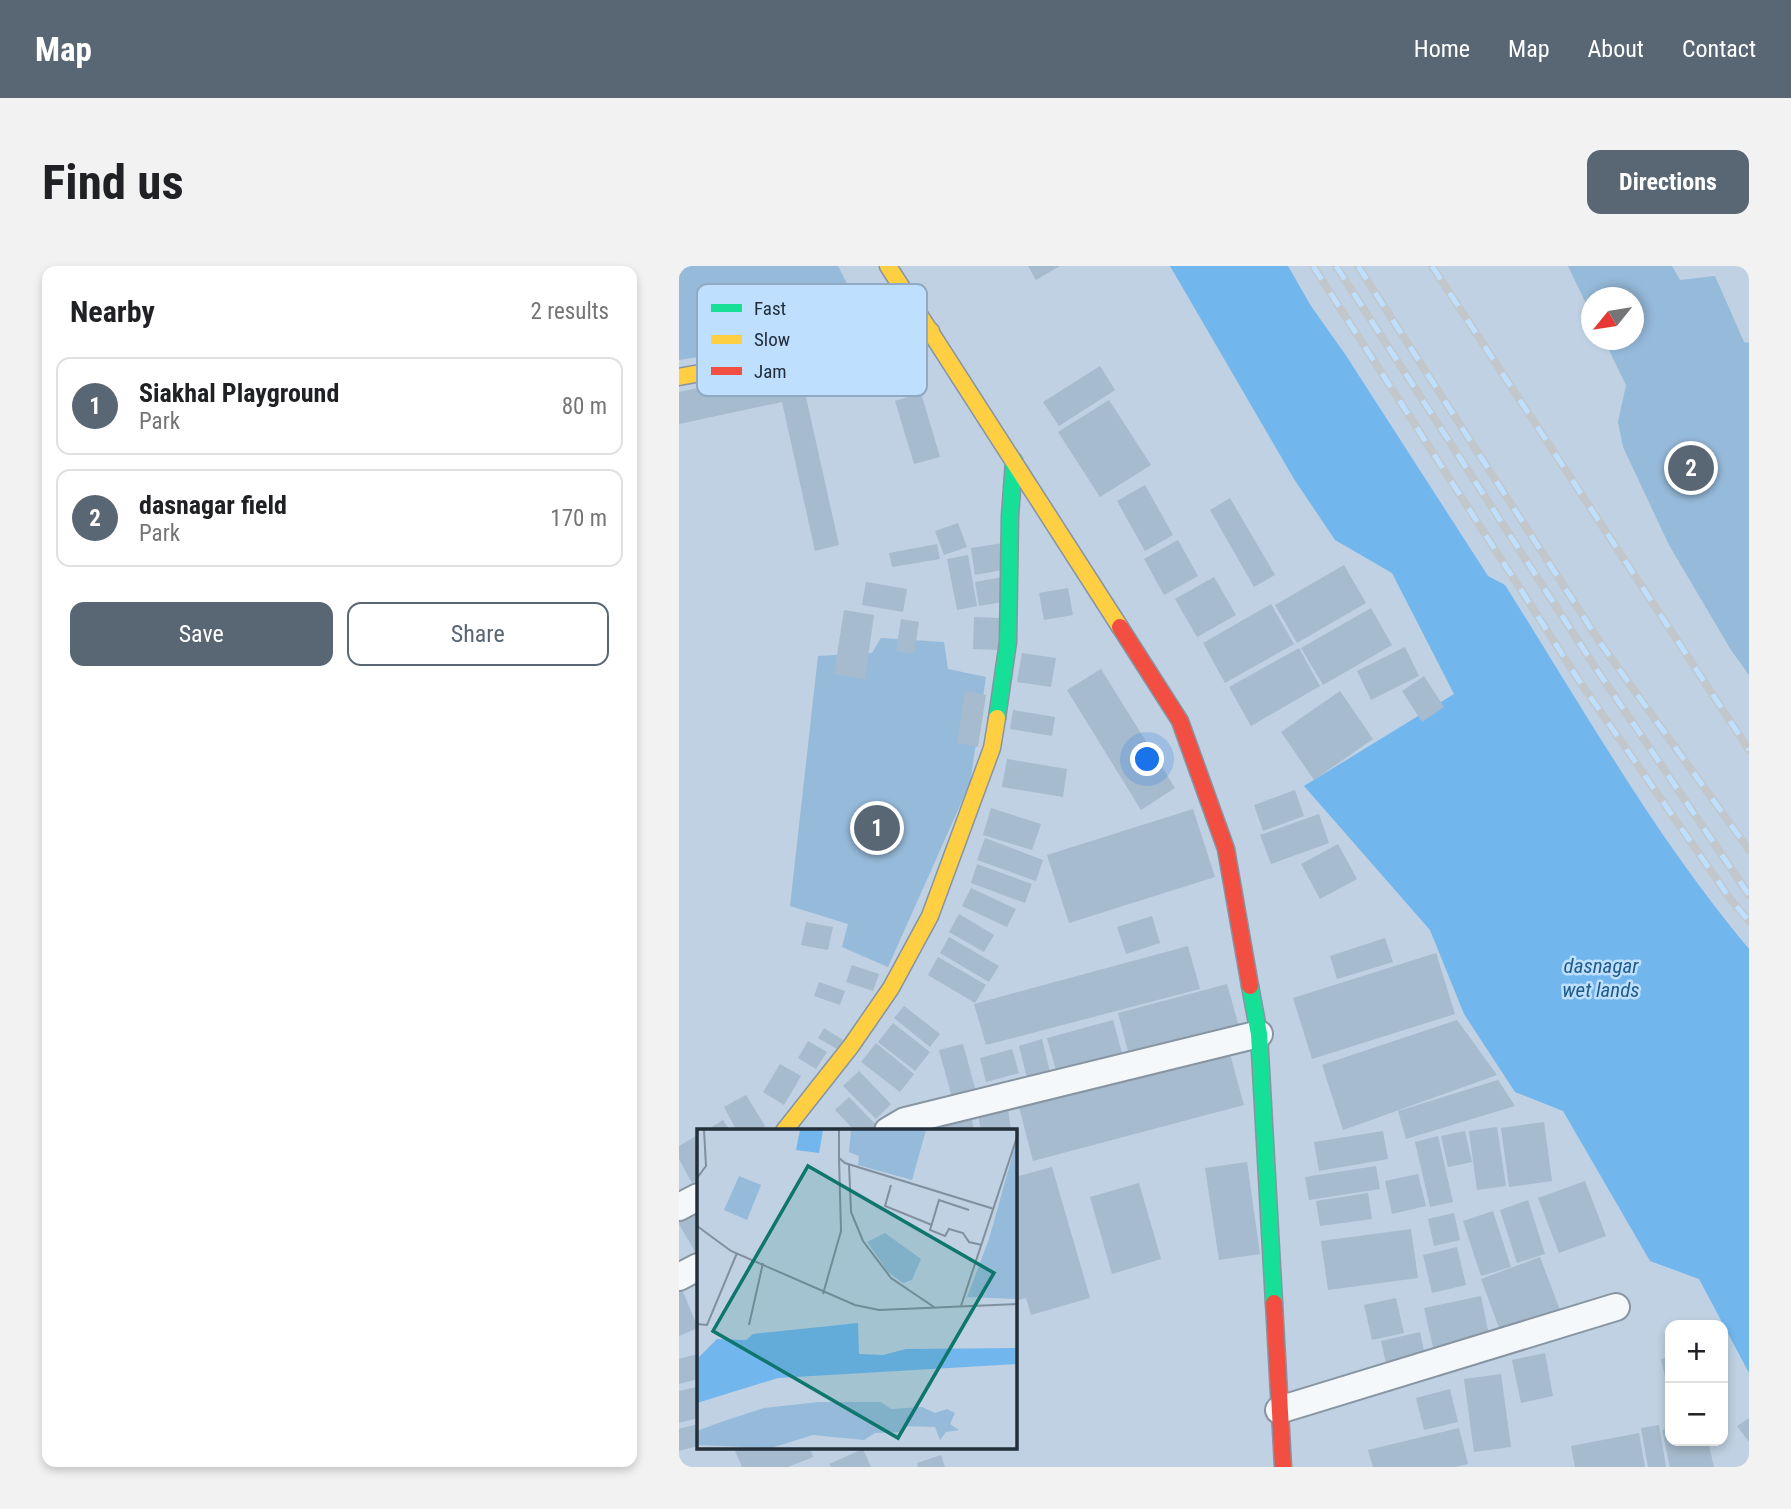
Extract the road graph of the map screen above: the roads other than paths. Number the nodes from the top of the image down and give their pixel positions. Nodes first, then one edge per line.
1 (888, 266) edge
2 (900, 284) edge
3 (927, 326) edge
4 (930, 331) junction
5 (927, 332) edge
6 (697, 374) edge
7 (679, 377) edge
8 (1014, 461) junction
9 (1259, 1034) junction
10 (786, 1129) edge
11 (891, 1129) edge
12 (697, 1198) edge
13 (679, 1207) edge
14 (697, 1268) edge
15 (679, 1277) edge
16 (1616, 1307) dead end
17 (1279, 1410) junction
18 (1283, 1467) edge

1 - 2 main road
3 - 4 main road
4 - 5 main road
4 - 8 main road
6 - 7 main road
8 - 9 main road
8 - 10 main road
9 - 11 street
9 - 17 main road
12 - 13 street
14 - 15 street
16 - 17 street
17 - 18 main road

